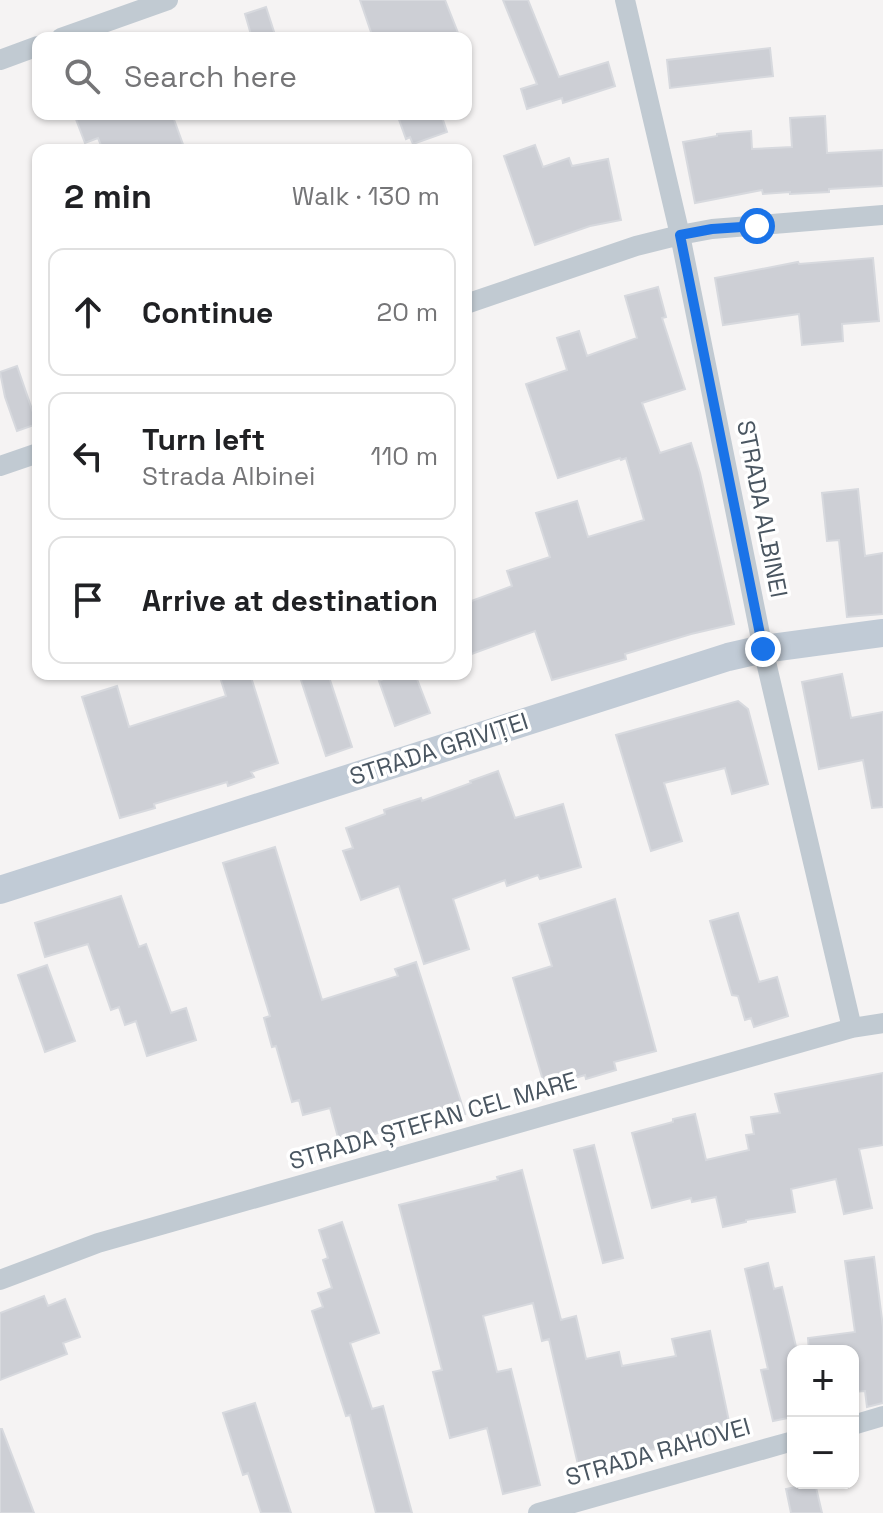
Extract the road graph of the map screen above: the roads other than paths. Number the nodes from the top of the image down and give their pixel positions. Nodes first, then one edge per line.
1 (168, 0) edge
2 (625, 0) edge
3 (78, 32) edge
4 (32, 48) edge
5 (0, 60) edge
6 (883, 215) edge
7 (680, 235) junction
8 (472, 302) edge
9 (32, 455) edge
10 (0, 466) edge
11 (883, 633) edge
12 (763, 649) junction
13 (0, 890) edge
14 (883, 1023) edge
15 (852, 1028) junction
16 (0, 1280) edge
17 (883, 1416) edge
18 (859, 1423) edge
19 (787, 1443) edge
20 (538, 1513) edge

1 - 3 street
2 - 7 street, STRADA ALBINEI
4 - 5 street
6 - 7 street
7 - 8 street
7 - 12 street, STRADA ALBINEI
9 - 10 street
11 - 12 main road, STRADA GRIVIȚEI
12 - 13 main road, STRADA GRIVIȚEI
12 - 15 street, STRADA ALBINEI
14 - 15 street, STRADA ȘTEFAN CEL MARE
15 - 16 street, STRADA ȘTEFAN CEL MARE
17 - 18 street
19 - 20 street, STRADA RAHOVEI

